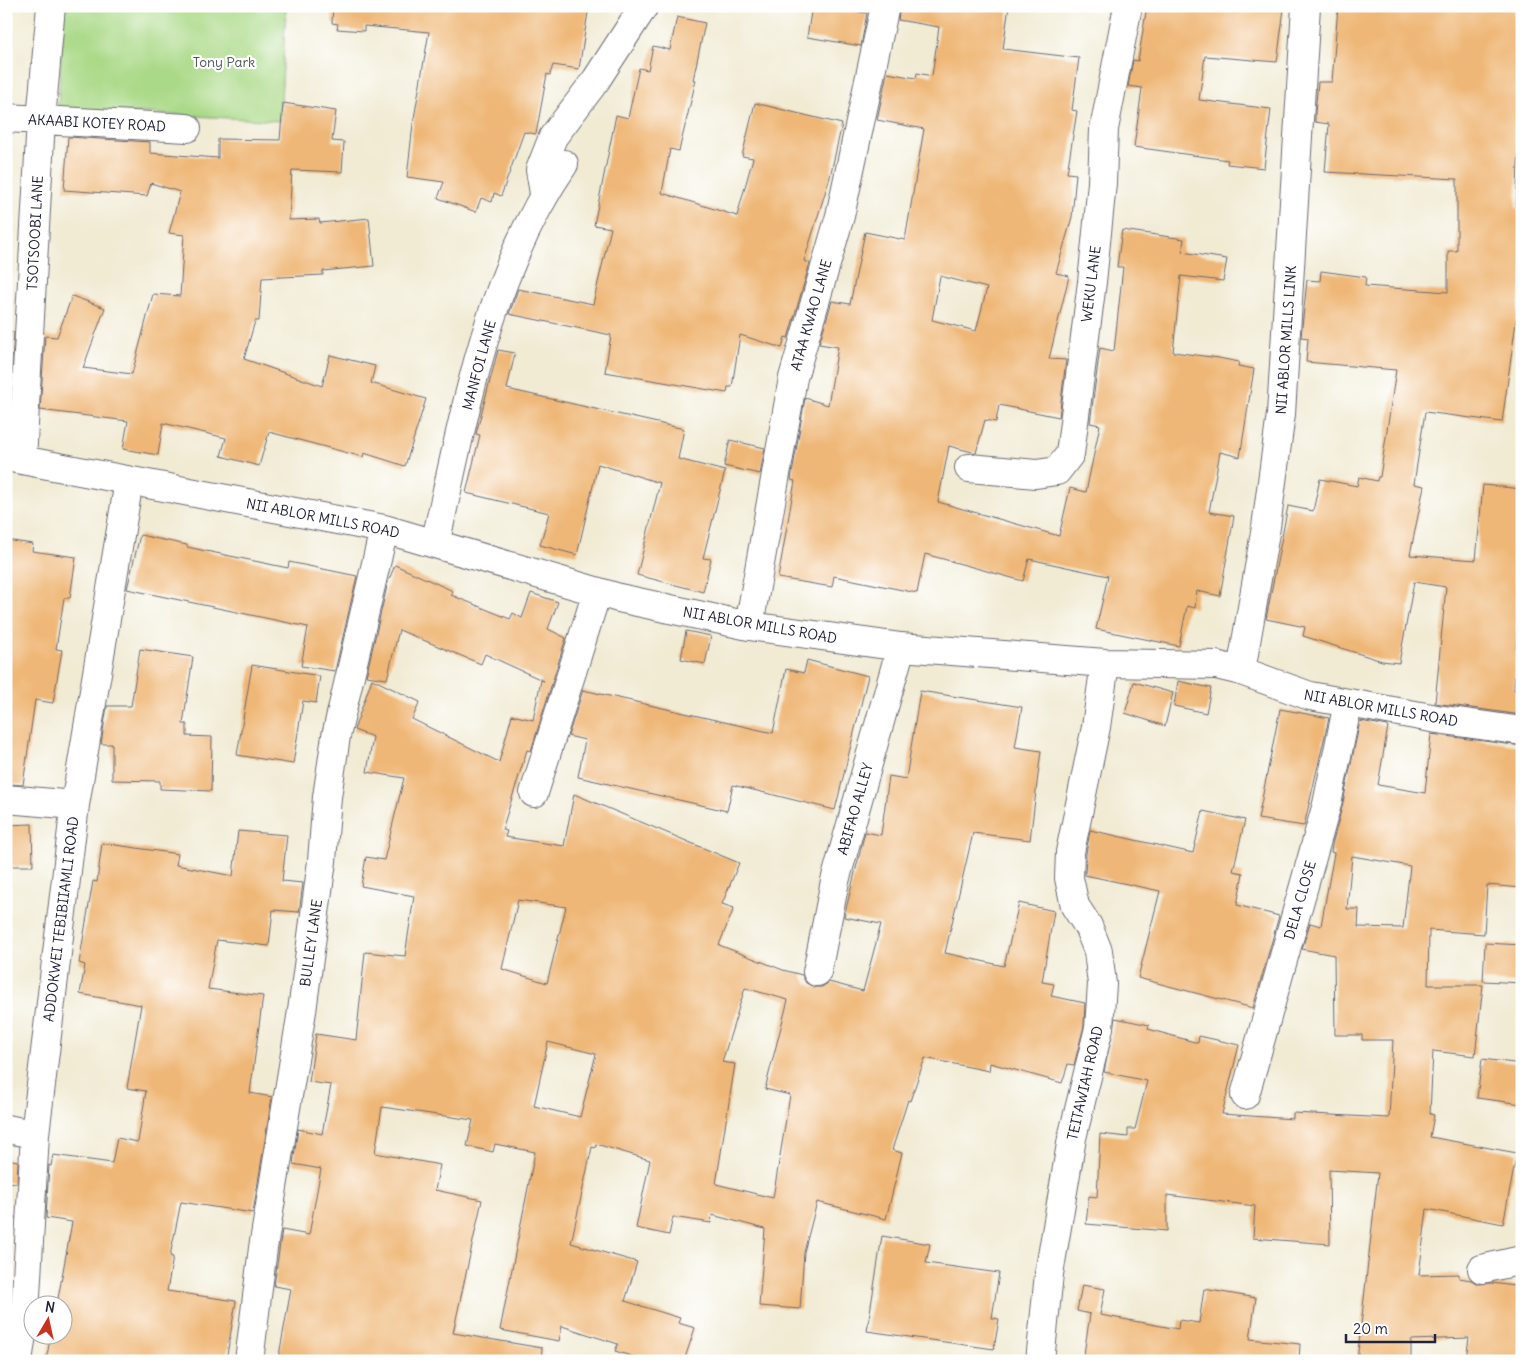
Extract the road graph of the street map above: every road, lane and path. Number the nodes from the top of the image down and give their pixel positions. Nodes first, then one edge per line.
1 (51, 6) edge
2 (644, 6) edge
3 (885, 6) edge
4 (1128, 6) edge
5 (1306, 6) edge
6 (6, 118) edge
7 (41, 120) junction
8 (187, 128) dead end
9 (564, 164) dead end
10 (544, 193) junction
11 (14, 459) edge
12 (968, 468) dead end
13 (129, 481) junction
14 (384, 529) junction
15 (435, 544) junction
16 (597, 592) junction
17 (749, 626) junction
18 (901, 648) junction
19 (1105, 663) junction
20 (1241, 671) junction
21 (1348, 703) junction
22 (1522, 730) edge
23 (534, 793) dead end
24 (6, 799) edge
25 (75, 805) junction
26 (817, 972) dead end
27 (1245, 1095) dead end
28 (6, 1130) edge
29 (35, 1134) junction
30 (1522, 1260) edge
31 (1482, 1270) dead end
32 (18, 1361) edge
33 (250, 1361) edge
34 (1040, 1361) edge

1 - 7 street, TSOTSOOBI LANE
2 - 10 street
3 - 17 street, ATAA KWAO LANE
4 - 12 street, WEKU LANE
5 - 20 street, NII ABLOR MILLS LINK
6 - 7 street, AKAABI KOTEY ROAD
7 - 8 street, AKAABI KOTEY ROAD
7 - 11 street, TSOTSOOBI LANE
9 - 10 street, MANFOI LANE
10 - 15 street, MANFOI LANE
11 - 13 street, NII ABLOR MILLS ROAD
13 - 14 street, NII ABLOR MILLS ROAD
13 - 25 street, ADDOKWEI TEBIBIIAMLI ROAD
14 - 15 street, NII ABLOR MILLS ROAD
14 - 33 street, BULLEY LANE
15 - 16 street, NII ABLOR MILLS ROAD
16 - 17 street, NII ABLOR MILLS ROAD
16 - 23 street
17 - 18 street, NII ABLOR MILLS ROAD
18 - 19 street, NII ABLOR MILLS ROAD
18 - 26 street, ABIFAO ALLEY
19 - 20 street, NII ABLOR MILLS ROAD
19 - 34 street, TEITAWIAH ROAD
20 - 21 street, NII ABLOR MILLS ROAD
21 - 22 street, NII ABLOR MILLS ROAD
21 - 27 street, DELA CLOSE
24 - 25 street
25 - 29 street, ADDOKWEI TEBIBIIAMLI ROAD
28 - 29 street
29 - 32 street, ADDOKWEI TEBIBIIAMLI ROAD
30 - 31 street

